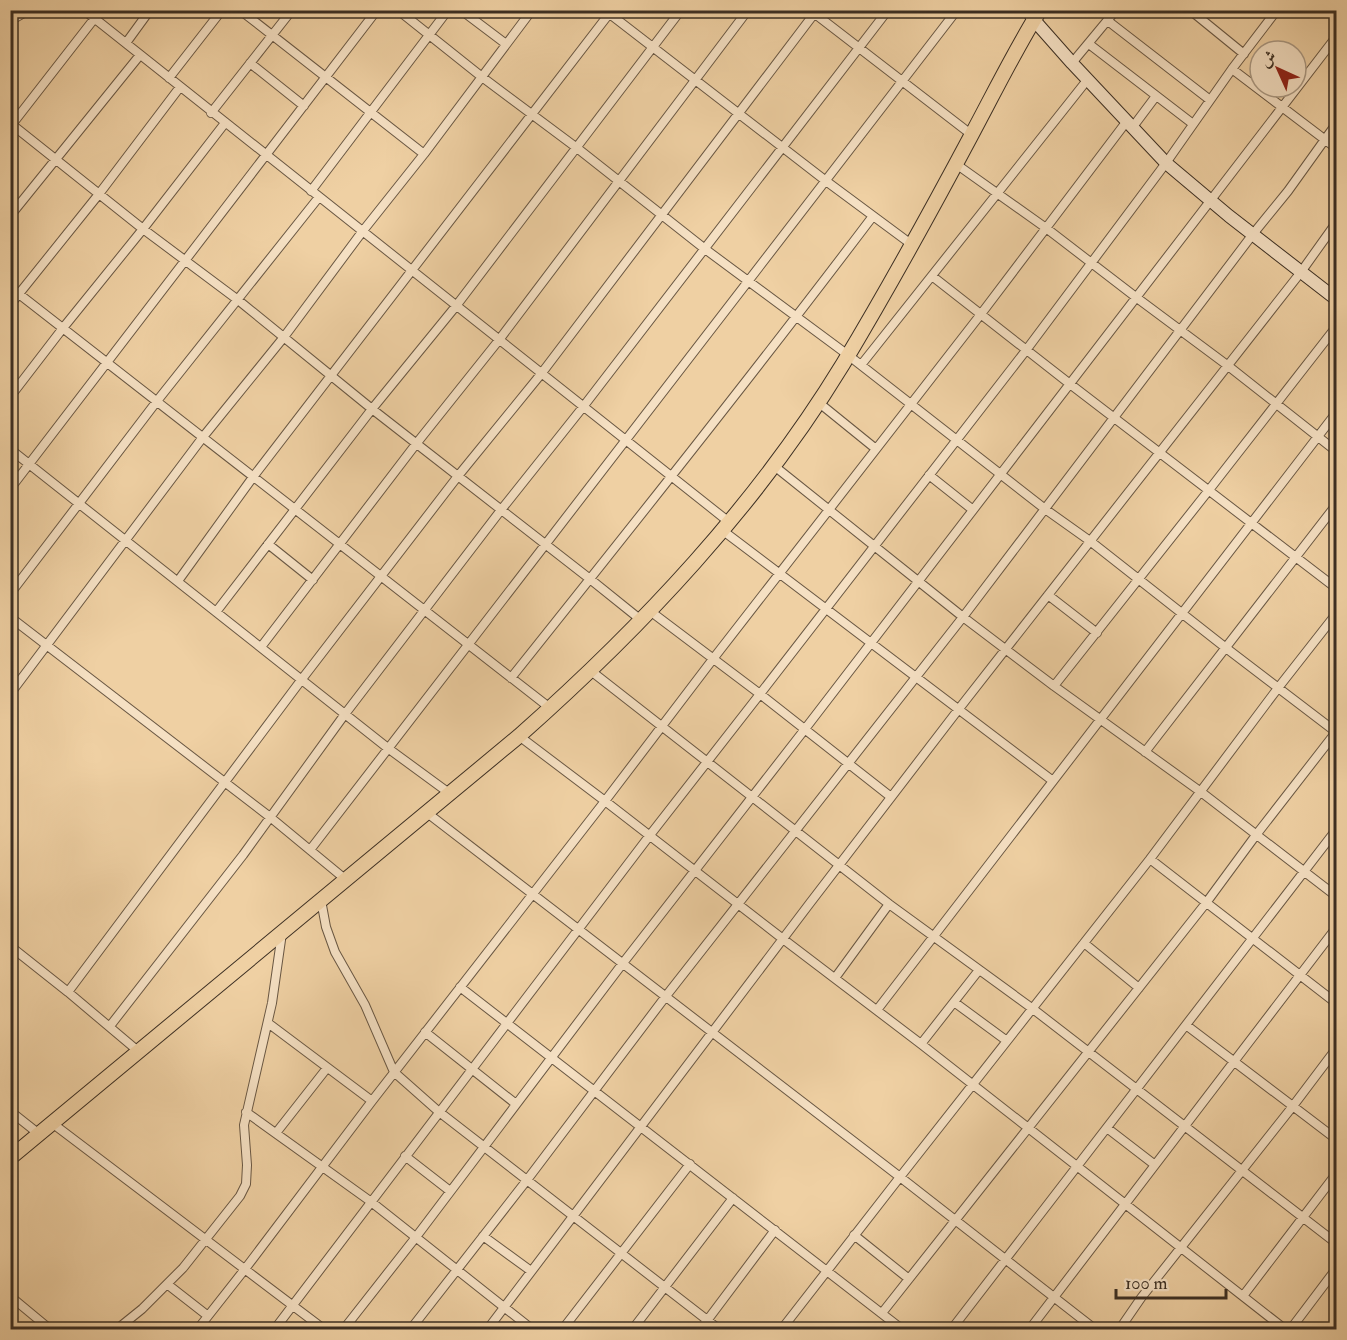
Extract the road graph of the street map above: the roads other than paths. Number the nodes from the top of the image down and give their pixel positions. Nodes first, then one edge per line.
1 (29, 10) edge
2 (84, 10) edge
3 (150, 10) edge
4 (222, 10) edge
5 (240, 10) edge
6 (292, 10) edge
7 (377, 10) edge
8 (398, 10) edge
9 (448, 10) edge
10 (461, 10) edge
11 (532, 10) edge
12 (681, 10) edge
13 (748, 10) edge
14 (888, 10) edge
15 (957, 10) edge
16 (1022, 10) edge
17 (1116, 10) edge
18 (1277, 10) edge
19 (609, 12) edge
20 (814, 12) edge
21 (1195, 12) edge
22 (1037, 15) edge
23 (94, 19) junction
24 (10, 21) edge
25 (1108, 21) junction
26 (429, 35) junction
27 (272, 36) junction
28 (1336, 37) edge
29 (126, 43) junction
30 (1089, 44) junction
31 (506, 45) junction
32 (653, 48) junction
33 (858, 49) junction
34 (1244, 54) junction
35 (140, 55) junction
36 (250, 63) junction
37 (1072, 63) junction
38 (1232, 69) junction
39 (327, 77) junction
40 (482, 77) junction
41 (169, 78) junction
42 (1088, 79) junction
43 (695, 80) junction
44 (901, 82) junction
45 (180, 87) junction
46 (1156, 96) junction
47 (1210, 100) junction
48 (304, 106) junction
49 (1282, 108) junction
50 (211, 112) junction
51 (371, 113) junction
52 (738, 113) junction
53 (532, 114) junction
54 (225, 123) junction
55 (1129, 124) junction
56 (1193, 124) junction
57 (1336, 124) edge
58 (11, 125) edge
59 (972, 135) junction
60 (1325, 140) junction
61 (578, 148) junction
62 (783, 148) junction
63 (1336, 148) edge
64 (424, 154) junction
65 (266, 155) junction
66 (56, 160) junction
67 (1166, 163) junction
68 (956, 164) junction
69 (620, 181) junction
70 (826, 181) junction
71 (311, 191) junction
72 (99, 194) junction
73 (998, 194) junction
74 (319, 197) junction
75 (1211, 202) junction
76 (10, 216) edge
77 (662, 216) junction
78 (873, 216) junction
79 (1336, 223) edge
80 (1046, 228) junction
81 (143, 229) junction
82 (362, 232) junction
83 (1253, 234) junction
84 (911, 244) junction
85 (705, 249) junction
86 (185, 260) junction
87 (1092, 263) junction
88 (412, 271) junction
89 (1301, 272) junction
90 (932, 276) junction
91 (748, 282) junction
92 (10, 287) edge
93 (19, 294) junction
94 (1137, 298) junction
95 (1336, 299) edge
96 (238, 300) junction
97 (10, 305) edge
98 (456, 306) junction
99 (981, 314) junction
100 (796, 317) junction
101 (1336, 327) edge
102 (63, 328) junction
103 (1180, 331) junction
104 (284, 338) junction
105 (499, 340) junction
106 (1027, 349) junction
107 (848, 355) junction
108 (107, 362) junction
109 (861, 365) junction
110 (1227, 366) junction
111 (541, 374) junction
112 (330, 376) junction
113 (1070, 384) junction
114 (10, 397) edge
115 (157, 401) junction
116 (818, 402) junction
117 (911, 403) junction
118 (1276, 404) junction
119 (583, 407) junction
120 (372, 409) junction
121 (1336, 413) edge
122 (1114, 418) junction
123 (203, 437) junction
124 (1317, 437) junction
125 (957, 439) junction
126 (626, 441) junction
127 (416, 444) junction
128 (10, 449) edge
129 (876, 449) junction
130 (1336, 451) edge
131 (1160, 452) junction
132 (29, 464) junction
133 (773, 465) junction
134 (1000, 474) junction
135 (929, 475) junction
136 (458, 476) junction
137 (253, 477) junction
138 (672, 477) junction
139 (10, 489) edge
140 (1209, 490) junction
141 (79, 503) junction
142 (1336, 505) edge
143 (295, 509) junction
144 (829, 509) junction
145 (1045, 509) junction
146 (501, 510) junction
147 (973, 510) junction
148 (1252, 524) junction
149 (725, 526) junction
150 (125, 540) junction
151 (1090, 541) junction
152 (268, 544) junction
153 (340, 544) junction
154 (546, 544) junction
155 (874, 545) junction
156 (1297, 558) junction
157 (778, 574) junction
158 (381, 576) junction
159 (590, 579) junction
160 (313, 580) junction
161 (178, 581) junction
162 (919, 581) junction
163 (1138, 581) junction
164 (1336, 588) edge
165 (10, 594) edge
166 (1048, 595) junction
167 (825, 609) junction
168 (425, 610) junction
169 (216, 612) junction
170 (1182, 614) junction
171 (1336, 614) edge
172 (646, 616) junction
173 (10, 617) edge
174 (963, 617) junction
175 (1096, 633) junction
176 (870, 644) junction
177 (47, 645) junction
178 (468, 645) junction
179 (261, 647) junction
180 (1226, 648) junction
181 (1005, 649) junction
182 (713, 659) junction
183 (591, 671) junction
184 (915, 677) junction
185 (511, 678) junction
186 (302, 679) junction
187 (1054, 686) junction
188 (1278, 688) junction
189 (10, 694) edge
190 (760, 694) junction
191 (550, 708) junction
192 (958, 710) junction
193 (345, 714) junction
194 (1102, 720) junction
195 (662, 726) junction
196 (805, 729) junction
197 (1336, 732) edge
198 (519, 736) junction
199 (389, 749) junction
200 (1145, 752) junction
201 (706, 761) junction
202 (848, 763) junction
203 (1053, 781) junction
204 (225, 782) junction
205 (1201, 792) junction
206 (449, 793) junction
207 (751, 797) junction
208 (891, 797) junction
209 (605, 801) junction
210 (426, 812) junction
211 (270, 817) junction
212 (795, 830) junction
213 (1336, 830) edge
214 (650, 835) junction
215 (1257, 835) junction
216 (310, 850) junction
217 (1150, 859) junction
218 (839, 865) junction
219 (695, 870) junction
220 (1304, 872) junction
221 (345, 879) junction
222 (532, 894) junction
223 (1336, 896) edge
224 (321, 900) junction
225 (1206, 903) junction
226 (738, 904) junction
227 (889, 904) junction
228 (1336, 928) edge
229 (578, 929) junction
230 (282, 932) junction
231 (933, 937) junction
232 (783, 939) junction
233 (1253, 939) junction
234 (1084, 943) junction
235 (10, 946) edge
236 (623, 963) junction
237 (979, 970) junction
238 (1300, 975) junction
239 (835, 978) junction
240 (460, 987) junction
241 (1139, 988) junction
242 (68, 992) junction
243 (666, 996) junction
244 (954, 1002) junction
245 (1336, 1003) edge
246 (1033, 1009) junction
247 (877, 1010) junction
248 (267, 1023) junction
249 (506, 1023) junction
250 (1186, 1025) junction
251 (110, 1026) junction
252 (425, 1032) junction
253 (712, 1032) junction
254 (1007, 1041) junction
255 (921, 1044) junction
256 (1336, 1049) edge
257 (138, 1051) junction
258 (1089, 1052) junction
259 (551, 1058) junction
260 (1234, 1062) junction
261 (327, 1068) junction
262 (471, 1069) junction
263 (394, 1072) junction
264 (973, 1085) junction
265 (1137, 1088) junction
266 (593, 1091) junction
267 (372, 1101) junction
268 (516, 1104) junction
269 (1293, 1106) junction
270 (10, 1111) edge
271 (438, 1111) junction
272 (246, 1112) junction
273 (52, 1123) junction
274 (640, 1126) junction
275 (1184, 1126) junction
276 (1028, 1128) junction
277 (1107, 1128) junction
278 (276, 1133) junction
279 (39, 1134) junction
280 (1336, 1139) edge
281 (483, 1147) junction
282 (405, 1156) junction
283 (10, 1158) edge
284 (690, 1164) junction
285 (1155, 1165) junction
286 (323, 1166) junction
287 (1077, 1166) junction
288 (1242, 1171) junction
289 (1336, 1174) edge
290 (900, 1177) junction
291 (526, 1180) junction
292 (450, 1191) junction
293 (733, 1198) junction
294 (370, 1201) junction
295 (1126, 1203) junction
296 (573, 1216) junction
297 (1303, 1218) junction
298 (955, 1220) junction
299 (775, 1230) junction
300 (854, 1235) junction
301 (483, 1236) junction
302 (416, 1237) junction
303 (206, 1239) junction
304 (1336, 1243) edge
305 (1181, 1248) junction
306 (621, 1253) junction
307 (1005, 1259) junction
308 (245, 1269) junction
309 (827, 1269) junction
310 (1336, 1269) edge
311 (457, 1270) junction
312 (531, 1271) junction
313 (909, 1279) junction
314 (167, 1284) junction
315 (664, 1287) junction
316 (10, 1296) edge
317 (1243, 1296) junction
318 (1054, 1297) junction
319 (293, 1305) junction
320 (504, 1307) junction
321 (882, 1313) junction
322 (208, 1316) junction
323 (707, 1320) junction
324 (51, 1329) edge
325 (116, 1329) edge
326 (197, 1329) edge
327 (274, 1329) edge
328 (325, 1329) edge
329 (343, 1329) edge
330 (410, 1329) edge
331 (487, 1329) edge
332 (533, 1329) edge
333 (562, 1329) edge
334 (633, 1329) edge
335 (700, 1329) edge
336 (720, 1329) edge
337 (781, 1329) edge
338 (903, 1329) edge
339 (951, 1329) edge
340 (1029, 1329) edge
341 (1096, 1329) edge
342 (1119, 1329) edge
343 (1288, 1329) edge

1 - 24 street
2 - 23 street
3 - 29 street
4 - 41 street
5 - 27 street
6 - 27 street
7 - 39 street
8 - 26 street
9 - 26 street
10 - 31 street
11 - 31 street
12 - 32 street
13 - 43 street
14 - 33 street
15 - 44 street
16 - 22 street
17 - 25 street
18 - 34 street
19 - 32 street
19 - 53 street
20 - 33 street
20 - 52 street
21 - 34 street
22 - 37 street
22 - 59 main road
23 - 29 street
23 - 58 street
25 - 30 street
25 - 47 street
26 - 40 street
26 - 51 street
27 - 36 street
27 - 39 street
28 - 49 street
29 - 35 street
30 - 37 street
30 - 46 street
31 - 40 street
32 - 43 street
32 - 61 street
33 - 44 street
33 - 62 street
34 - 38 street
35 - 41 street
35 - 66 street
36 - 48 street
36 - 50 street
37 - 42 street
38 - 47 street
38 - 49 street
39 - 48 street
39 - 51 street
40 - 53 street
40 - 64 street
41 - 45 street
42 - 55 street
42 - 73 street
43 - 52 street
43 - 69 street
44 - 59 street
44 - 70 street
45 - 50 street
45 - 72 street
46 - 55 street
46 - 56 street
47 - 56 street
48 - 65 street
49 - 60 street
49 - 75 street
50 - 54 street
51 - 64 street
51 - 71 street
52 - 62 street
52 - 77 street
53 - 61 street
53 - 88 street
54 - 65 street
54 - 81 street
55 - 67 street
55 - 80 street
56 - 67 street
57 - 60 street
58 - 66 street
59 - 68 main road
60 - 63 street
60 - 83 street
61 - 69 street
61 - 98 street
62 - 70 street
62 - 85 street
64 - 82 street
65 - 71 street
65 - 86 street
66 - 72 street
66 - 76 street
67 - 75 street
67 - 87 street
68 - 73 street
68 - 84 main road
69 - 77 street
69 - 105 street
70 - 78 street
70 - 91 street
71 - 74 street
72 - 81 street
72 - 93 street
73 - 80 street
73 - 90 street
74 - 82 street
74 - 96 street
75 - 83 street
75 - 94 street
77 - 85 street
77 - 111 street
78 - 84 street
78 - 100 street
79 - 89 street
80 - 87 street
80 - 99 street
81 - 86 street
81 - 102 street
82 - 88 street
82 - 104 street
83 - 89 street
83 - 103 street
84 - 107 main road
85 - 91 street
85 - 119 street
86 - 96 street
86 - 108 street
87 - 94 street
87 - 106 street
88 - 98 street
88 - 112 street
89 - 95 street
89 - 110 street
90 - 99 street
90 - 109 street
91 - 100 street
91 - 126 street
92 - 93 street
93 - 97 street
93 - 102 street
94 - 103 street
94 - 113 street
96 - 104 street
96 - 115 street
98 - 105 street
98 - 120 street
99 - 106 street
99 - 117 street
100 - 107 street
100 - 138 street
101 - 118 street
102 - 108 street
102 - 114 street
103 - 110 street
103 - 122 street
104 - 112 street
104 - 123 street
105 - 111 street
105 - 127 street
106 - 113 street
106 - 125 street
107 - 109 street
107 - 116 main road
108 - 115 street
108 - 132 street
109 - 117 street
110 - 118 street
110 - 131 street
111 - 119 street
111 - 136 street
112 - 120 street
112 - 137 street
113 - 122 street
113 - 134 street
115 - 123 street
115 - 141 street
116 - 129 street
116 - 133 main road
117 - 125 street
117 - 129 street
118 - 124 street
118 - 140 street
119 - 126 street
119 - 146 street
120 - 127 street
120 - 143 street
121 - 124 street
122 - 131 street
122 - 145 street
123 - 137 street
123 - 150 street
124 - 130 street
124 - 148 street
125 - 134 street
125 - 135 street
126 - 138 street
126 - 154 street
127 - 136 street
127 - 153 street
128 - 132 street
129 - 144 street
131 - 140 street
131 - 151 street
132 - 139 street
132 - 141 street
133 - 144 street
133 - 149 main road
134 - 145 street
134 - 147 street
135 - 147 street
135 - 155 street
136 - 146 street
136 - 158 street
137 - 143 street
137 - 161 street
138 - 149 street
138 - 159 street
140 - 148 street
140 - 163 street
141 - 150 street
141 - 165 street
142 - 156 street
143 - 152 street
143 - 153 street
144 - 155 street
144 - 157 street
145 - 151 street
145 - 174 street
146 - 154 street
146 - 168 street
147 - 162 street
148 - 156 street
148 - 170 street
149 - 157 street
149 - 172 main road
150 - 161 street
150 - 177 street
151 - 163 street
151 - 166 street
152 - 160 street
152 - 169 street
153 - 158 street
153 - 160 street
154 - 159 street
154 - 178 street
155 - 162 street
155 - 167 street
156 - 164 street
156 - 180 street
157 - 167 street
157 - 182 street
158 - 168 street
158 - 186 street
159 - 172 street
159 - 185 street
160 - 179 street
161 - 169 street
162 - 174 street
162 - 176 street
163 - 170 street
163 - 175 street
166 - 175 street
166 - 181 street
167 - 176 street
167 - 190 street
168 - 178 street
168 - 193 street
169 - 179 street
170 - 180 street
170 - 194 street
171 - 188 street
172 - 182 street
172 - 183 main road
173 - 177 street
174 - 181 street
174 - 184 street
175 - 187 street
176 - 184 street
176 - 196 street
177 - 189 street
177 - 204 street
178 - 185 street
178 - 199 street
179 - 186 street
180 - 188 street
180 - 200 street
181 - 187 street
181 - 192 street
182 - 190 street
182 - 195 street
183 - 191 main road
183 - 195 street
184 - 192 street
184 - 202 street
185 - 191 street
186 - 193 street
186 - 204 street
187 - 194 street
188 - 197 street
188 - 205 street
190 - 196 street
190 - 201 street
191 - 198 main road
192 - 203 street
192 - 208 street
193 - 199 street
193 - 211 street
194 - 200 street
194 - 203 street
195 - 201 street
195 - 209 street
196 - 202 street
196 - 207 street
197 - 215 street
198 - 206 main road
198 - 209 street
199 - 206 street
199 - 216 street
200 - 205 street
201 - 207 street
201 - 214 street
202 - 208 street
202 - 212 street
203 - 231 street
204 - 211 street
204 - 242 street
205 - 215 street
205 - 217 street
206 - 210 main road
207 - 212 street
207 - 219 street
208 - 218 street
209 - 214 street
209 - 222 street
210 - 221 main road
210 - 222 street
211 - 216 street
211 - 251 street
212 - 218 street
212 - 226 street
213 - 220 street
214 - 219 street
214 - 229 street
215 - 220 street
215 - 225 street
216 - 221 street
217 - 225 street
217 - 234 street
218 - 227 street
218 - 232 street
219 - 226 street
219 - 236 street
220 - 223 street
220 - 233 street
221 - 224 main road
222 - 229 street
222 - 240 street
224 - 230 main road
224 - 263 street
225 - 233 street
225 - 241 street
226 - 232 street
226 - 243 street
227 - 231 street
227 - 239 street
228 - 238 street
229 - 236 street
229 - 249 street
230 - 248 street
230 - 257 main road
231 - 237 street
231 - 247 street
232 - 239 street
232 - 253 street
233 - 238 street
233 - 250 street
234 - 241 street
234 - 246 street
235 - 242 street
236 - 243 street
236 - 259 street
237 - 244 street
237 - 246 street
238 - 245 street
238 - 260 street
239 - 247 street
240 - 249 street
240 - 252 street
241 - 258 street
242 - 251 street
243 - 253 street
243 - 266 street
244 - 254 street
244 - 255 street
246 - 254 street
246 - 258 street
247 - 255 street
248 - 261 street
248 - 272 street
249 - 259 street
249 - 262 street
250 - 260 street
250 - 265 street
251 - 257 street
252 - 262 street
252 - 263 street
253 - 274 street
253 - 290 street
254 - 264 street
255 - 264 street
256 - 269 street
257 - 273 main road
258 - 265 street
258 - 276 street
259 - 266 street
259 - 268 street
260 - 269 street
260 - 275 street
261 - 267 street
261 - 278 street
262 - 268 street
262 - 271 street
263 - 267 street
263 - 271 street
264 - 276 street
264 - 290 street
265 - 275 street
265 - 277 street
266 - 274 street
266 - 291 street
267 - 286 street
268 - 281 street
269 - 280 street
269 - 288 street
270 - 279 street
271 - 281 street
271 - 282 street
272 - 278 street
272 - 303 street
273 - 279 main road
273 - 303 street
274 - 284 street
274 - 296 street
275 - 285 street
275 - 288 street
276 - 287 street
276 - 298 street
277 - 285 street
277 - 287 street
278 - 286 street
279 - 283 main road
281 - 291 street
281 - 292 street
282 - 292 street
282 - 294 street
284 - 293 street
284 - 306 street
285 - 295 street
286 - 294 street
286 - 308 street
287 - 295 street
287 - 307 street
288 - 297 street
288 - 305 street
289 - 297 street
290 - 298 street
290 - 300 street
291 - 296 street
291 - 301 street
292 - 302 street
293 - 299 street
293 - 315 street
294 - 302 street
294 - 319 street
295 - 305 street
295 - 318 street
296 - 306 street
296 - 312 street
297 - 304 street
297 - 317 street
298 - 307 street
298 - 313 street
299 - 309 street
299 - 323 street
300 - 309 street
300 - 313 street
301 - 311 street
301 - 312 street
302 - 311 street
302 - 329 street
303 - 308 street
303 - 314 street
305 - 317 street
305 - 342 street
306 - 315 street
306 - 333 street
307 - 318 street
307 - 339 street
308 - 319 street
308 - 322 street
309 - 321 street
309 - 337 street
310 - 343 street
311 - 320 street
311 - 330 street
312 - 320 street
313 - 321 street
314 - 322 street
314 - 325 street
315 - 323 street
315 - 334 street
316 - 324 street
317 - 343 street
318 - 340 street
318 - 341 street
319 - 327 street
319 - 328 street
320 - 331 street
320 - 332 street
321 - 338 street
322 - 326 street
323 - 335 street
323 - 336 street

